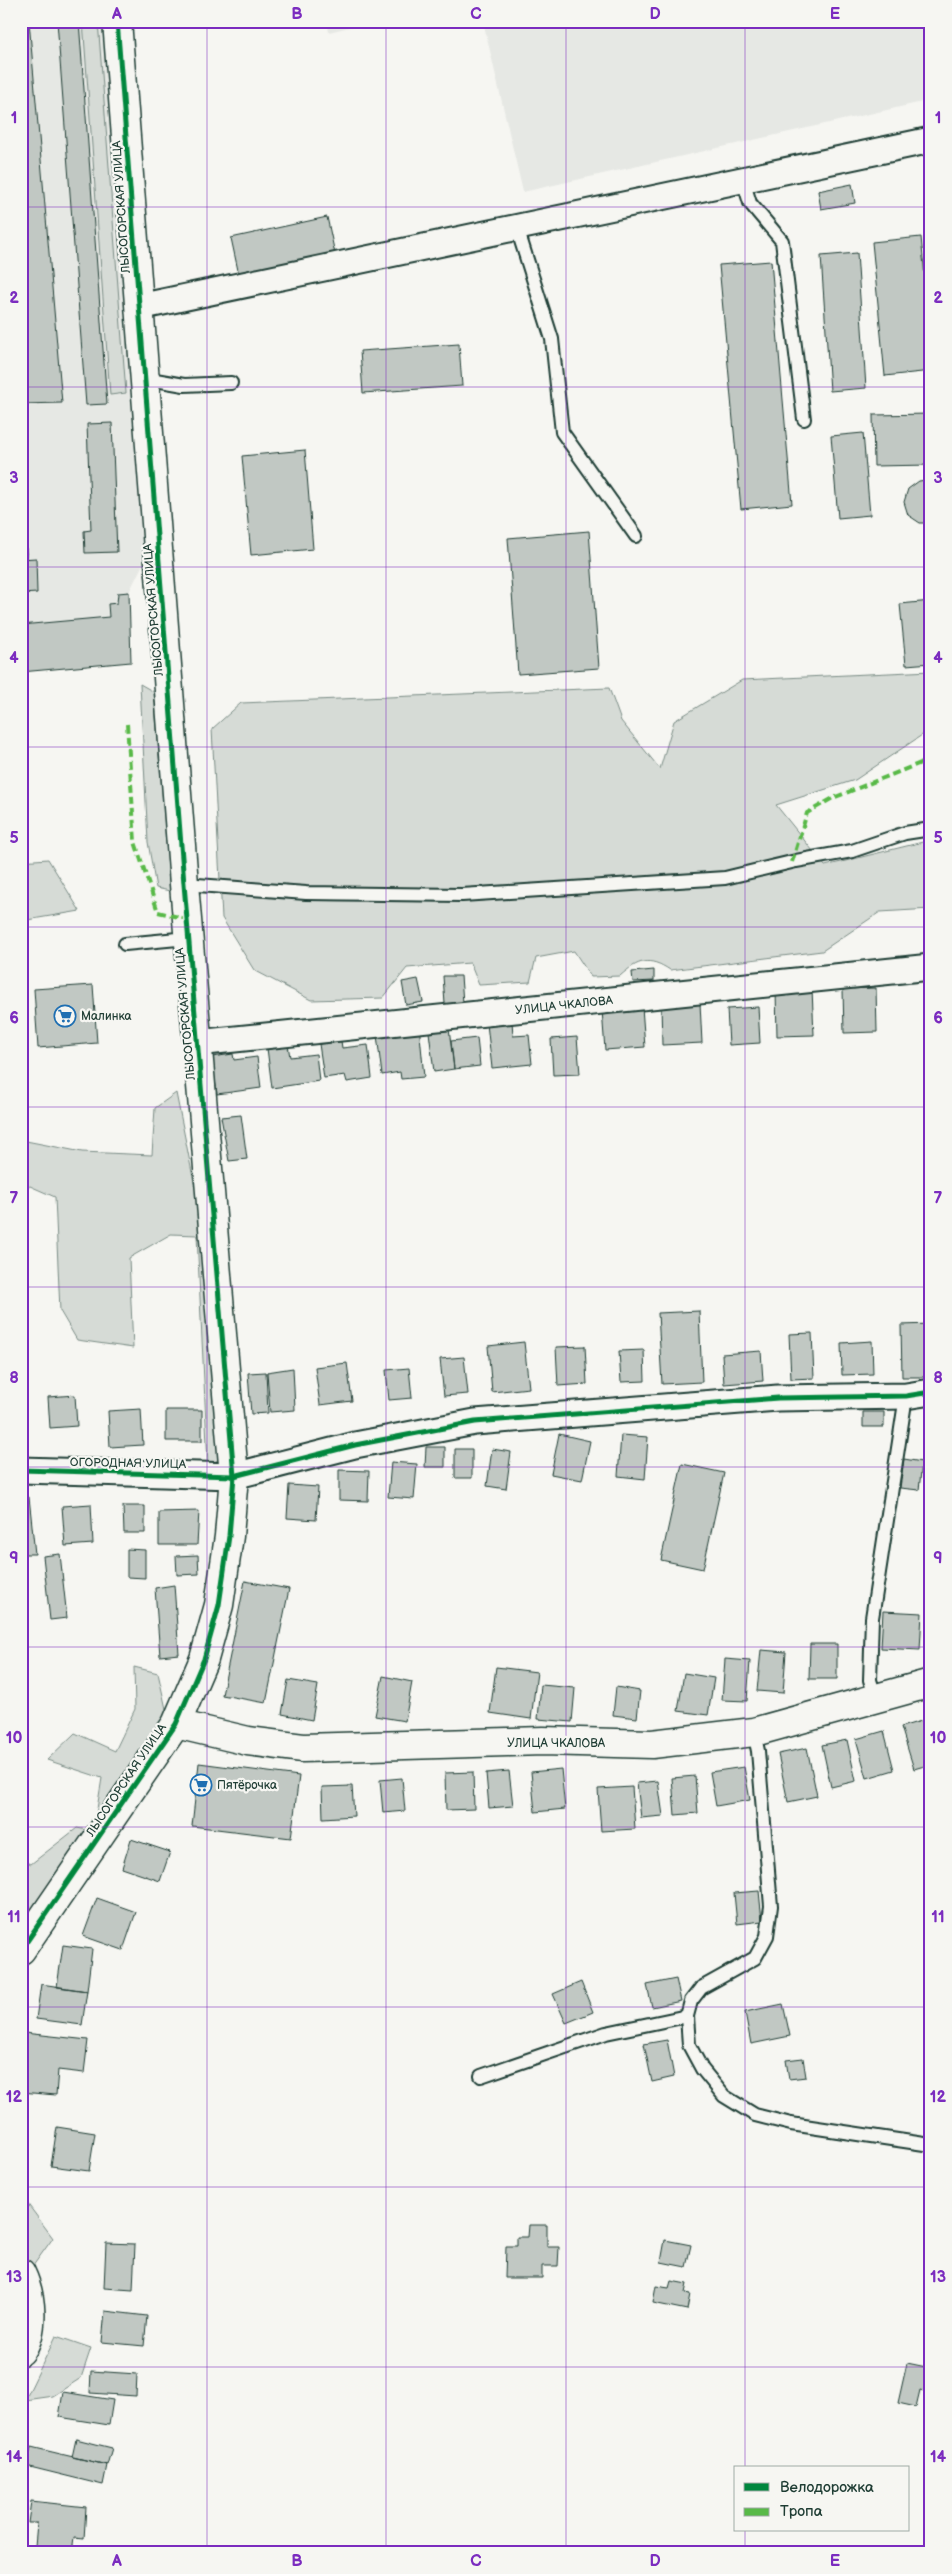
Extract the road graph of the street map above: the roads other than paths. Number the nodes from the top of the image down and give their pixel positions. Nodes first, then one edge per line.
1 (116, 21) edge
2 (931, 140) edge
3 (743, 180) junction
4 (517, 228) junction
5 (139, 307) junction
6 (144, 378) junction
7 (231, 383) dead end
8 (804, 419) dead end
9 (636, 536) dead end
10 (931, 829) edge
11 (184, 884) junction
12 (188, 938) junction
13 (125, 944) dead end
14 (931, 967) edge
15 (197, 1043) junction
16 (931, 1392) edge
17 (906, 1396) junction
18 (21, 1470) edge
19 (234, 1476) junction
20 (931, 1683) edge
21 (876, 1699) junction
22 (176, 1724) junction
23 (754, 1732) junction
24 (21, 1950) edge
25 (687, 2016) junction
26 (482, 2076) dead end
27 (931, 2145) edge
28 (21, 2273) edge
29 (21, 2352) edge

1 - 5 street, ЛЫСОГОРСКАЯ УЛИЦА
2 - 3 street
3 - 4 street
3 - 8 lane
4 - 5 street
4 - 9 lane
5 - 6 street, ЛЫСОГОРСКАЯ УЛИЦА
6 - 7 lane
6 - 11 street, ЛЫСОГОРСКАЯ УЛИЦА
10 - 11 lane
11 - 12 street, ЛЫСОГОРСКАЯ УЛИЦА
12 - 13 lane
12 - 15 street, ЛЫСОГОРСКАЯ УЛИЦА
14 - 15 street, УЛИЦА ЧКАЛОВА
15 - 19 street, ЛЫСОГОРСКАЯ УЛИЦА
16 - 17 street, ОГОРОДНАЯ УЛИЦА
17 - 19 street, ОГОРОДНАЯ УЛИЦА
17 - 21 lane
18 - 19 street, ОГОРОДНАЯ УЛИЦА
19 - 22 street, ЛЫСОГОРСКАЯ УЛИЦА
20 - 21 street, УЛИЦА ЧКАЛОВА
21 - 23 street, УЛИЦА ЧКАЛОВА
22 - 23 street, УЛИЦА ЧКАЛОВА
22 - 24 street, ЛЫСОГОРСКАЯ УЛИЦА
23 - 25 lane
25 - 26 lane
25 - 27 lane
28 - 29 street

